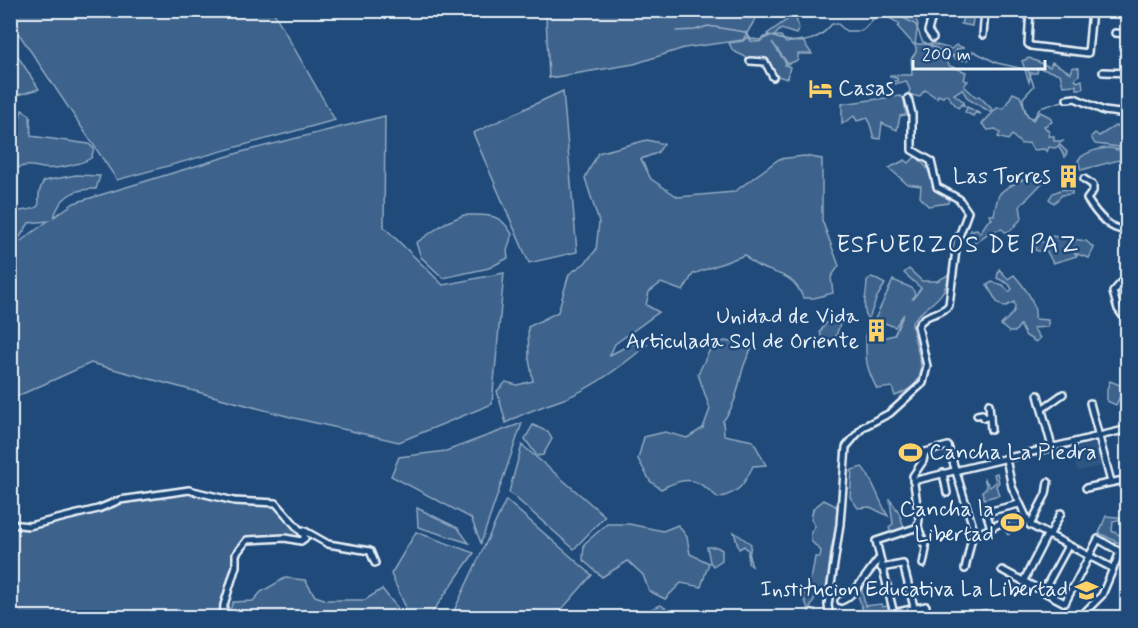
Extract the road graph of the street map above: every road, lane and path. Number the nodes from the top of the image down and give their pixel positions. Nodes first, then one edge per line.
1 (934, 10) edge
2 (985, 10) edge
3 (1030, 10) edge
4 (1092, 11) edge
5 (1128, 14) edge
6 (1115, 33) dead end
7 (983, 34) dead end
8 (1128, 34) edge
9 (933, 38) dead end
10 (750, 61) dead end
11 (1103, 72) dead end
12 (1128, 73) edge
13 (773, 77) dead end
14 (908, 98) dead end
15 (1067, 99) dead end
16 (1128, 114) edge
17 (1084, 179) dead end
18 (1128, 230) edge
19 (1128, 281) edge
20 (1128, 323) edge
21 (1063, 393) dead end
22 (1038, 395) dead end
23 (1089, 403) dead end
24 (989, 404) dead end
25 (1042, 409) junction
26 (988, 413) junction
27 (977, 415) dead end
28 (1128, 429) edge
29 (992, 430) dead end
30 (1099, 436) junction
31 (1052, 447) junction
32 (1006, 459) junction
33 (956, 470) junction
34 (943, 473) junction
35 (1128, 479) edge
36 (913, 481) junction
37 (1048, 482) dead end
38 (1111, 482) junction
39 (960, 483) junction
40 (945, 486) junction
41 (1086, 488) dead end
42 (947, 493) dead end
43 (1019, 504) junction
44 (1060, 513) dead end
45 (1005, 521) dead end
46 (10, 524) edge
47 (1030, 525) junction
48 (918, 527) junction
49 (973, 527) dead end
50 (990, 528) junction
51 (304, 535) junction
52 (1048, 535) junction
53 (1068, 546) junction
54 (1089, 557) junction
55 (879, 559) junction
56 (375, 563) dead end
57 (923, 564) dead end
58 (881, 568) junction
59 (1113, 568) junction
60 (965, 569) dead end
61 (1002, 570) dead end
62 (1023, 582) junction
63 (1043, 592) junction
64 (844, 600) dead end
65 (986, 614) dead end
66 (894, 615) edge
67 (223, 618) edge
68 (830, 618) edge
69 (952, 618) edge
70 (958, 618) edge
71 (966, 618) edge
72 (1079, 618) edge

1 - 9 street
2 - 7 street
3 - 4 street
4 - 5 street
6 - 8 street
10 - 13 street
11 - 12 street
14 - 68 street
15 - 16 street
17 - 18 street
19 - 20 street
21 - 25 street
22 - 25 street
23 - 30 street
24 - 26 street
25 - 31 street
26 - 27 street
26 - 29 street
28 - 30 street
30 - 31 street
30 - 38 street
31 - 32 street
32 - 33 street
32 - 43 street
33 - 34 street
33 - 36 street
33 - 39 street
34 - 36 street
34 - 40 street
35 - 38 street
36 - 48 street
37 - 47 street
38 - 41 street
39 - 40 street
39 - 49 street
40 - 42 street
43 - 47 street
43 - 50 street
44 - 52 street
45 - 50 street
46 - 51 street
47 - 52 street
48 - 55 street
48 - 57 street
50 - 60 street
51 - 56 street
51 - 67 street
52 - 53 street
52 - 62 street
53 - 54 street
53 - 63 street
54 - 59 street
54 - 59 street
54 - 63 street
55 - 58 street
55 - 64 street
58 - 66 street
58 - 66 street
59 - 72 street
61 - 62 street
62 - 63 street
65 - 71 street
69 - 70 street

